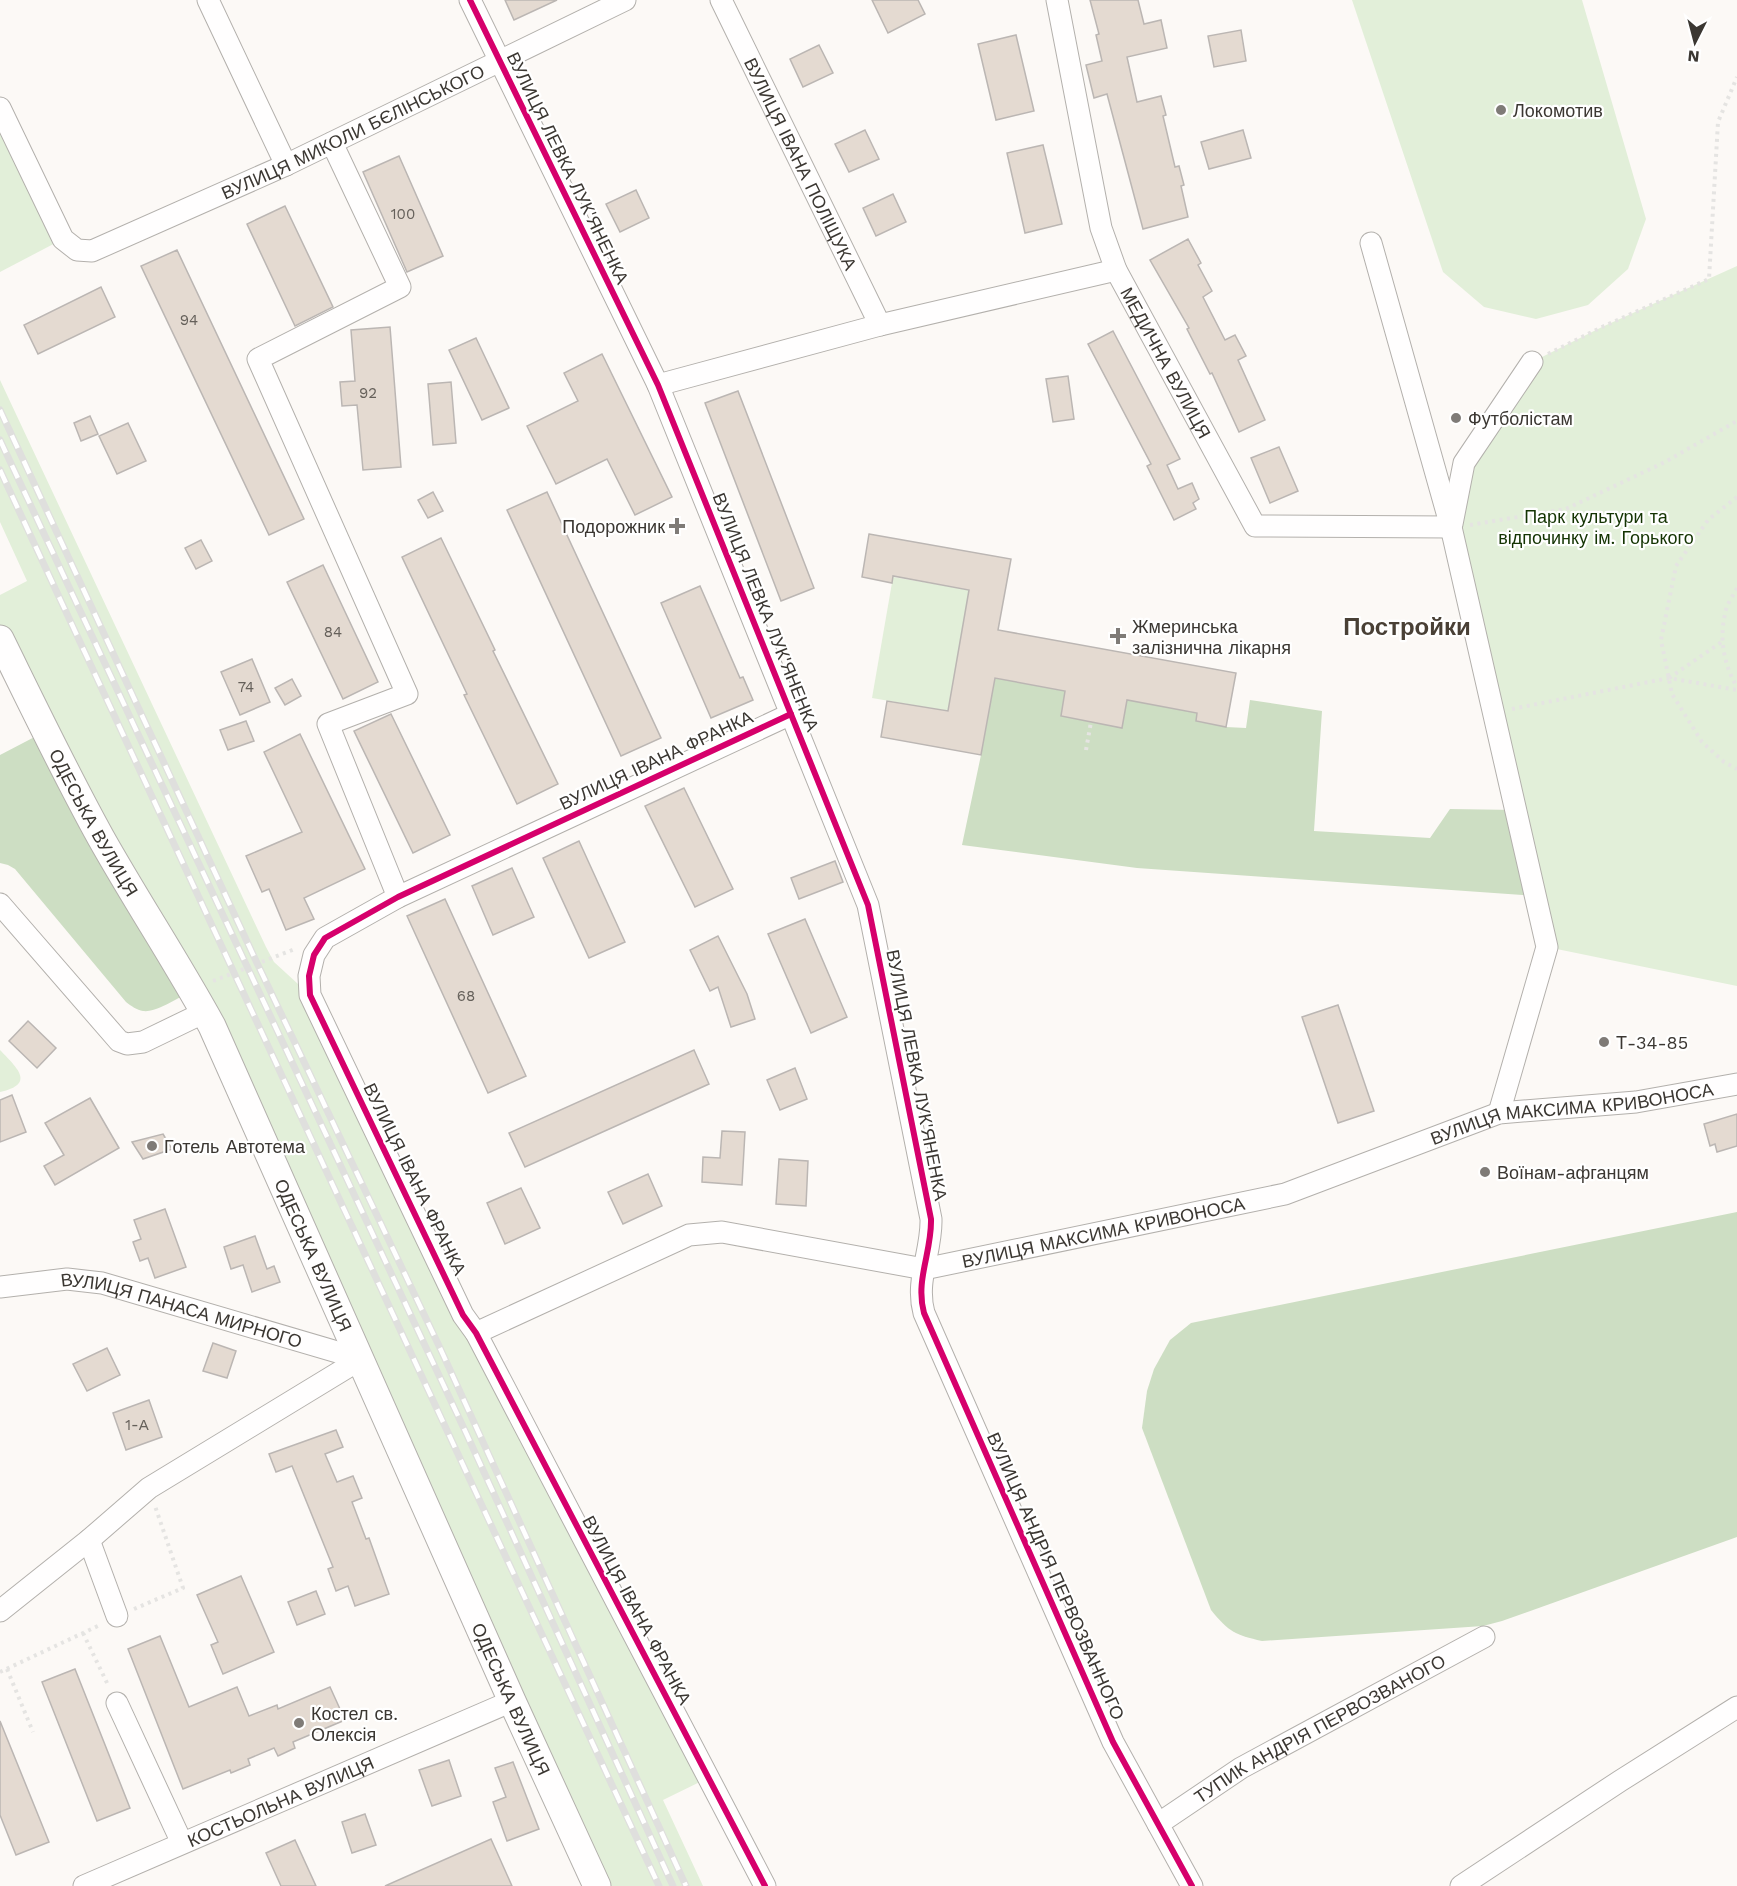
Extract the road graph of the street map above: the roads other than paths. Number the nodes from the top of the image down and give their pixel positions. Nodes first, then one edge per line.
1 (208, 0) edge
2 (470, 0) edge
3 (625, 0) edge
4 (721, 0) edge
5 (1056, 0) edge
6 (500, 62) junction
7 (0, 108) edge
8 (332, 143) junction
9 (286, 165) junction
10 (1371, 243) dead end
11 (1116, 270) junction
12 (880, 325) junction
13 (1532, 362) road end
14 (658, 385) junction
15 (1451, 528) junction
16 (0, 639) edge
17 (791, 714) junction
18 (398, 897) junction
19 (0, 904) edge
20 (199, 1001) junction
21 (1737, 1084) edge
22 (1499, 1113) junction
23 (924, 1269) junction
24 (0, 1287) edge
25 (476, 1333) junction
26 (361, 1359) junction
27 (88, 1540) junction
28 (0, 1611) edge
29 (117, 1616) dead end
30 (1484, 1637) dead end
31 (512, 1701) junction
32 (117, 1703) road end
33 (1737, 1707) edge
34 (1158, 1824) junction
35 (182, 1843) junction
36 (84, 1886) edge
37 (597, 1886) edge
38 (765, 1886) edge
39 (1192, 1886) edge
40 (1461, 1886) edge

1 - 9 street
2 - 6 street, ВУЛИЦЯ ЛЕВКА ЛУК'ЯНЕНКА
3 - 6 street, ВУЛИЦЯ МИКОЛИ БЄЛІНСЬКОГО
4 - 12 street, ВУЛИЦЯ ІВАНА ПОЛІЩУКА
5 - 11 street, МЕДИЧНА ВУЛИЦЯ
6 - 8 street, ВУЛИЦЯ МИКОЛИ БЄЛІНСЬКОГО
6 - 14 street, ВУЛИЦЯ ЛЕВКА ЛУК'ЯНЕНКА
7 - 9 street, ВУЛИЦЯ МИКОЛИ БЄЛІНСЬКОГО
8 - 9 street, ВУЛИЦЯ МИКОЛИ БЄЛІНСЬКОГО
8 - 18 street
10 - 15 street
11 - 12 street
11 - 15 street, МЕДИЧНА ВУЛИЦЯ
12 - 14 street
13 - 15 street
14 - 17 street, ВУЛИЦЯ ЛЕВКА ЛУК'ЯНЕНКА
15 - 22 street
16 - 20 main road, ОДЕСЬКА ВУЛИЦЯ
17 - 18 street, ВУЛИЦЯ ІВАНА ФРАНКА
17 - 23 street, ВУЛИЦЯ ЛЕВКА ЛУК'ЯНЕНКА
18 - 25 street, ВУЛИЦЯ ІВАНА ФРАНКА
19 - 20 street
20 - 26 main road, ОДЕСЬКА ВУЛИЦЯ
21 - 22 street, ВУЛИЦЯ МАКСИМА КРИВОНОСА
22 - 23 street, ВУЛИЦЯ МАКСИМА КРИВОНОСА
23 - 25 street, ВУЛИЦЯ МАКСИМА КРИВОНОСА
23 - 34 street, ВУЛИЦЯ АНДРІЯ ПЕРВОЗВАННОГО
24 - 26 street, ВУЛИЦЯ ПАНАСА МИРНОГО
25 - 38 street, ВУЛИЦЯ ІВАНА ФРАНКА
26 - 27 street
26 - 31 main road, ОДЕСЬКА ВУЛИЦЯ
27 - 28 street
27 - 29 street
30 - 34 street, ТУПИК АНДРІЯ ПЕРВОЗВАНОГО
31 - 35 street, КОСТЬОЛЬНА ВУЛИЦЯ
31 - 37 main road, ОДЕСЬКА ВУЛИЦЯ
32 - 35 street
33 - 40 street
34 - 39 street, ВУЛИЦЯ АНДРІЯ ПЕРВОЗВАННОГО
35 - 36 street, КОСТЬОЛЬНА ВУЛИЦЯ

